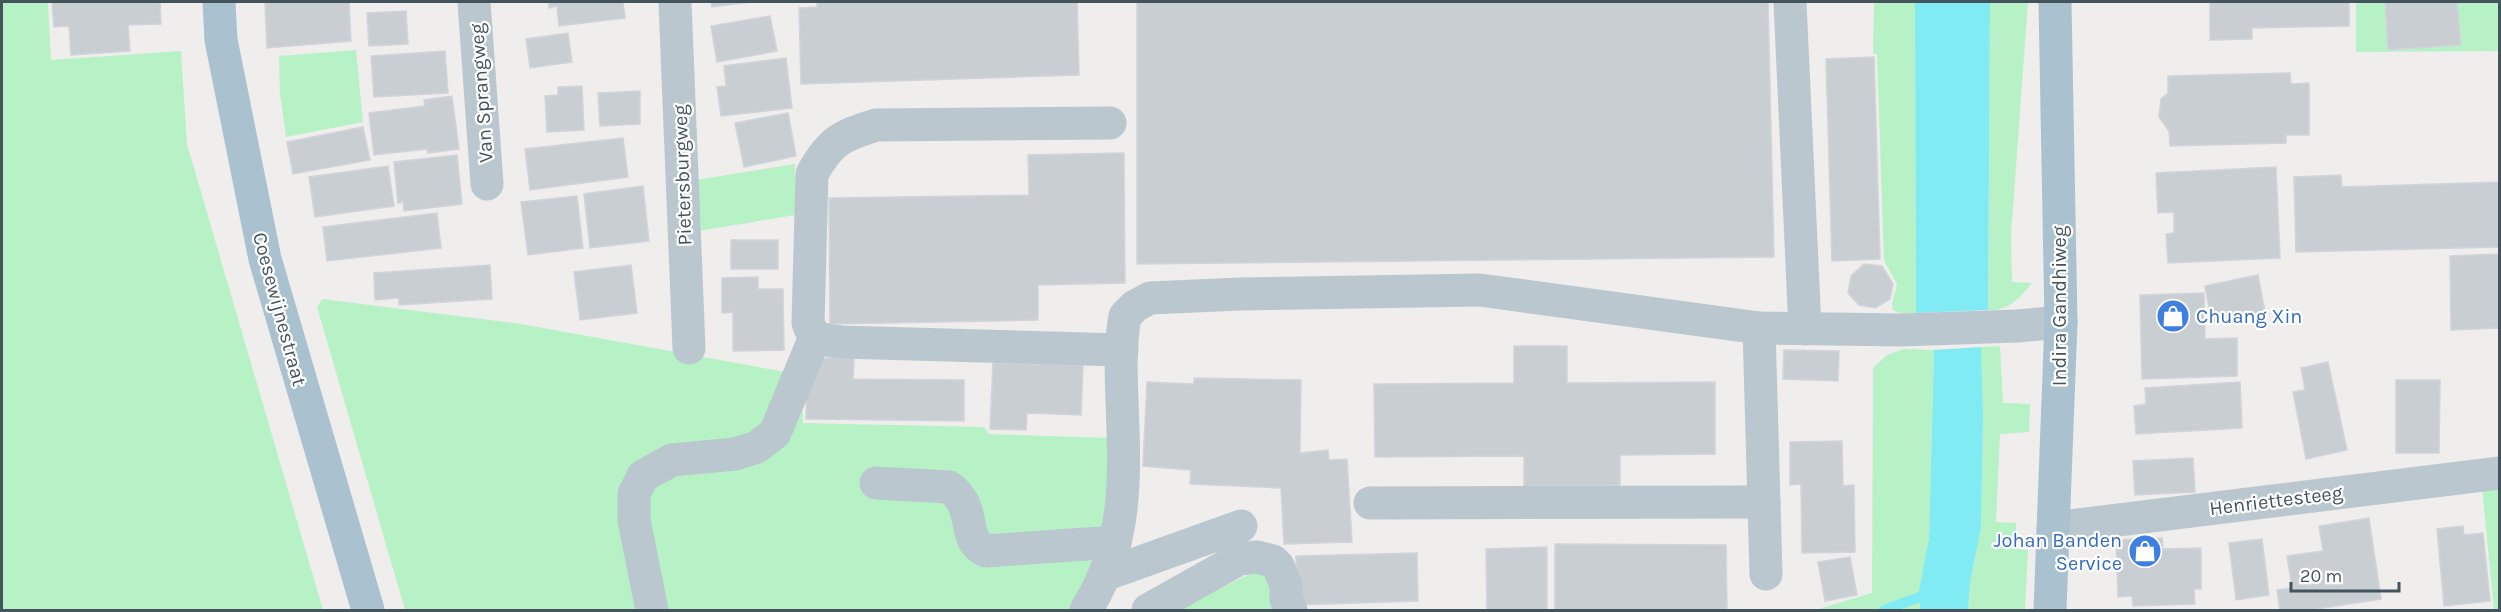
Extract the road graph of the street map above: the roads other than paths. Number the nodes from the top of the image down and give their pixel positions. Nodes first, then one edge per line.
1 (219, 2) edge
2 (474, 2) edge
3 (675, 2) edge
4 (1790, 2) edge
5 (2055, 2) edge
6 (1110, 123) dead end
7 (487, 184) dead end
8 (2061, 322) junction
9 (1759, 328) junction
10 (1805, 329) junction
11 (815, 337) junction
12 (689, 348) dead end
13 (1122, 350) junction
14 (2499, 473) edge
15 (876, 483) dead end
16 (1764, 502) junction
17 (1370, 503) dead end
18 (1241, 526) dead end
19 (2052, 528) junction
20 (1115, 542) junction
21 (1107, 574) junction
22 (1766, 574) dead end
23 (368, 610) edge
24 (652, 610) edge
25 (1086, 610) edge
26 (1148, 610) edge
27 (1291, 610) edge
28 (2050, 610) edge

1 - 23 main road, Coesewijnestraat
2 - 7 street, Van Sprangweg
3 - 12 street, Pietersburgweg
4 - 10 street
5 - 8 main road, Indira Gandhiweg
6 - 11 street
8 - 10 street
8 - 19 main road, Indira Gandhiweg
9 - 10 street
9 - 13 street
9 - 16 street
11 - 13 street
11 - 24 street
13 - 20 street
14 - 19 street, Henriettesteeg
15 - 20 street
16 - 17 street
16 - 22 street
18 - 21 street
19 - 28 main road, Indira Gandhiweg
20 - 21 street
21 - 25 street
26 - 27 street

